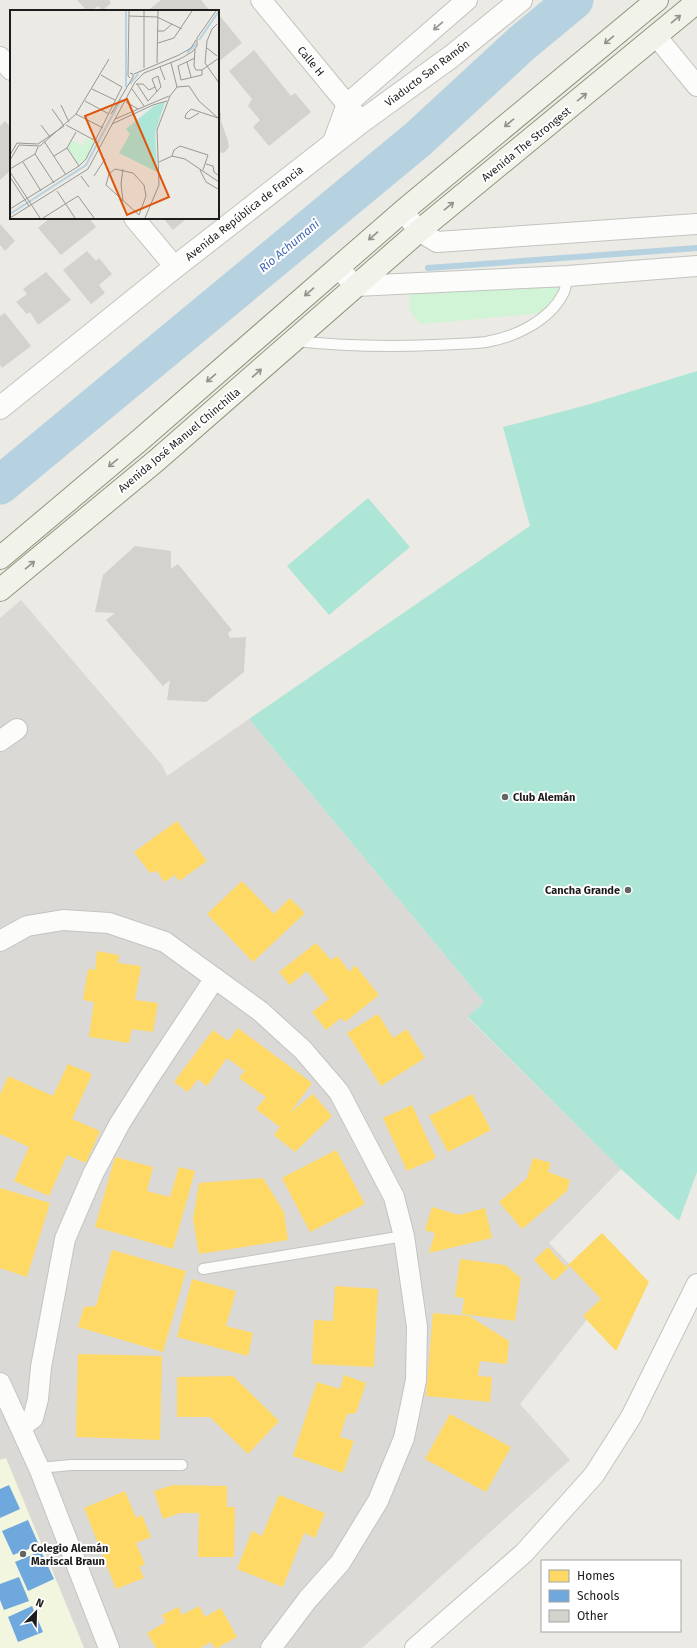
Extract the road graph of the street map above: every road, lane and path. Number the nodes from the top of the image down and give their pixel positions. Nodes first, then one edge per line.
1 (261, 0) edge
2 (467, 0) edge
3 (521, 0) edge
4 (657, 0) edge
5 (697, 2) edge
6 (639, 15) junction
7 (656, 36) junction
8 (0, 57) edge
9 (10, 69) edge
10 (697, 86) edge
11 (347, 104) junction
12 (361, 122) junction
13 (332, 145) junction
14 (403, 211) junction
15 (135, 219) edge
16 (697, 224) edge
17 (419, 231) junction
18 (697, 266) edge
19 (175, 267) junction
20 (338, 267) junction
21 (568, 276) junction
22 (355, 286) junction
23 (295, 340) junction
24 (0, 408) edge
25 (140, 440) junction
26 (157, 460) junction
27 (0, 558) edge
28 (0, 590) edge
29 (17, 729) dead end
30 (0, 741) edge
31 (0, 941) edge
32 (216, 978) junction
33 (404, 1236) junction
34 (203, 1269) dead end
35 (697, 1284) edge
36 (0, 1383) edge
37 (21, 1428) junction
38 (182, 1465) dead end
39 (39, 1468) junction
40 (109, 1648) edge
41 (271, 1648) edge
42 (415, 1648) edge

1 - 11 street, Calle H
2 -> 11 street
3 - 12 street, Viaducto San Ramón
4 - 6 main road
7 -> 5 main road, Avenida The Strongest
6 - 7 main road
6 -> 14 main road
7 - 10 street
17 -> 7 main road, Avenida The Strongest
8 - 9 street
11 - 12 street, Calle H
11 - 13 street
12 - 13 street, Viaducto San Ramón
13 - 19 street, Avenida República de Francia
14 - 17 street
14 -> 20 main road
15 - 19 street
16 - 17 street
17 - 22 main road, Avenida The Strongest
18 - 21 street
19 - 24 street, Avenida República de Francia
20 - 22 street
20 -> 25 main road
21 - 22 street
21 - 23 lane
22 - 23 main road, Avenida José Manuel Chinchilla
26 -> 23 main road, Avenida José Manuel Chinchilla
25 - 26 main road
25 -> 27 main road
28 -> 26 main road, Avenida José Manuel Chinchilla
29 - 30 street
31 - 32 street
32 - 33 street
32 - 37 street
33 - 34 lane
33 - 41 street
35 - 42 street
36 - 37 street
37 - 39 street
38 - 39 lane
39 - 40 street

